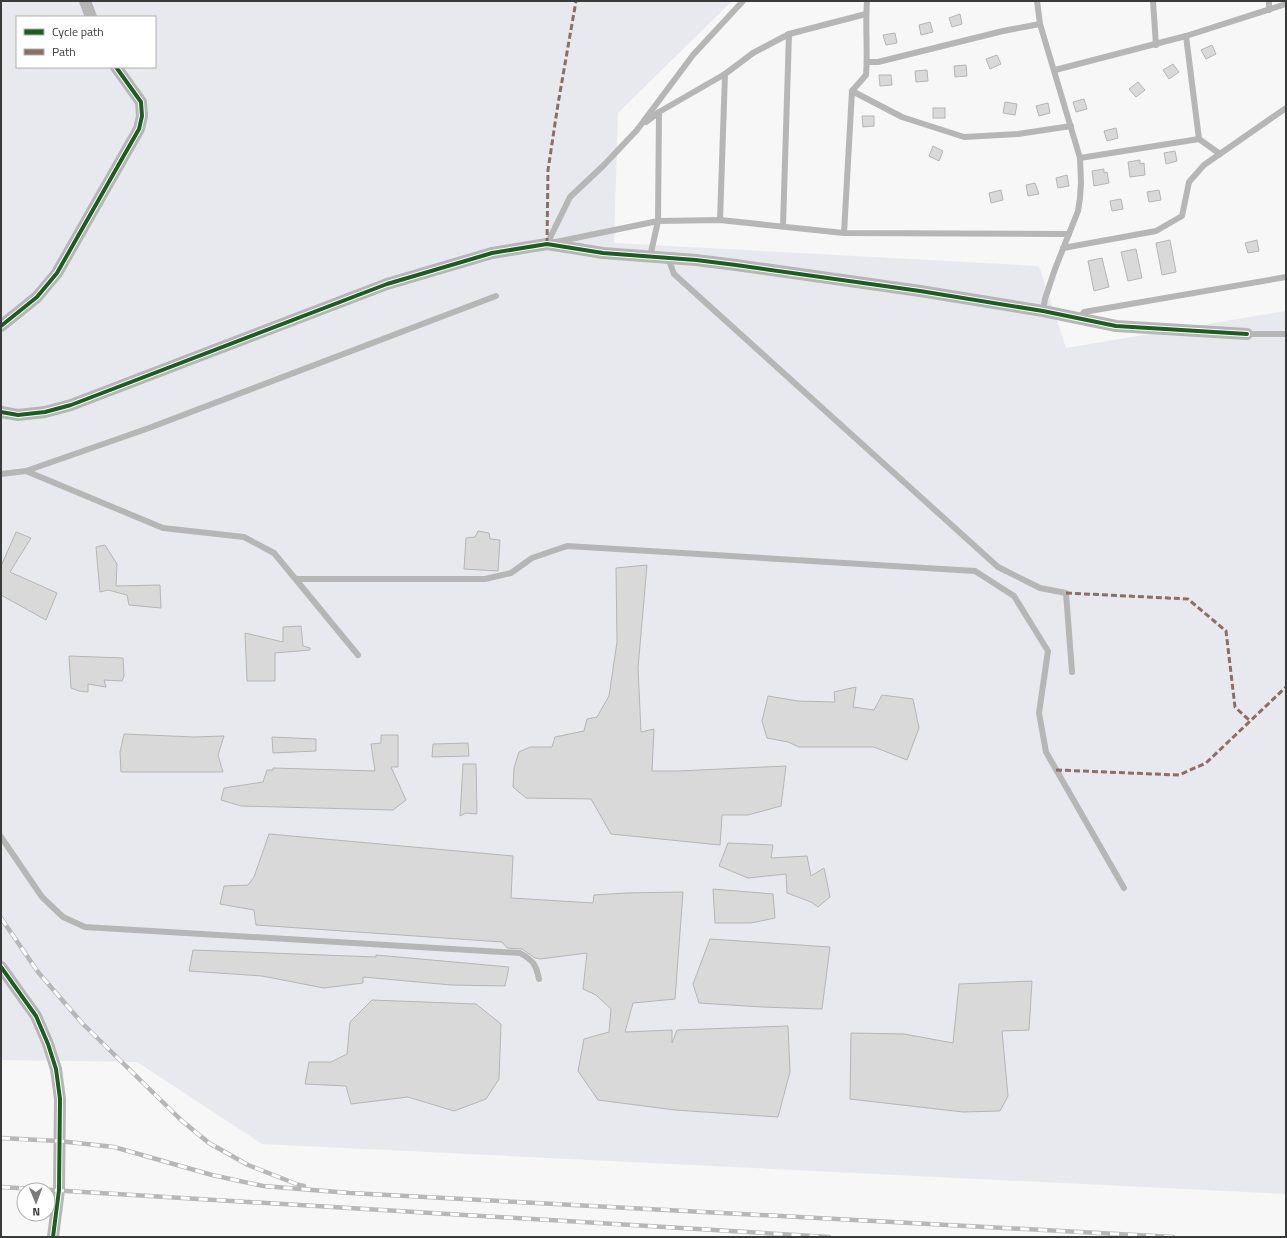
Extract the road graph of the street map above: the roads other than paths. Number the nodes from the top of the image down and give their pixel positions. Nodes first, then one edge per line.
1 (85, 1) edge
2 (743, 1) edge
3 (867, 1) edge
4 (1037, 1) edge
5 (1153, 1) edge
6 (1269, 1) edge
7 (1286, 4) edge
8 (1269, 10) junction
9 (866, 14) junction
10 (91, 16) edge
11 (1040, 24) junction
12 (789, 34) junction
13 (1186, 36) junction
14 (1156, 45) junction
15 (867, 62) junction
16 (117, 68) edge
17 (1055, 70) junction
18 (725, 74) junction
19 (852, 91) junction
20 (1286, 108) edge
21 (659, 112) junction
22 (1071, 126) junction
23 (637, 130) junction
24 (1199, 139) junction
25 (1220, 154) junction
26 (1080, 158) junction
27 (720, 220) junction
28 (658, 221) junction
29 (782, 226) junction
30 (844, 233) junction
31 (1069, 234) junction
32 (547, 244) junction
33 (1063, 248) junction
34 (650, 257) junction
35 (668, 258) junction
36 (1286, 277) edge
37 (496, 296) dead end
38 (1043, 311) junction
39 (1079, 319) junction
40 (1, 326) edge
41 (1247, 334) joint
42 (1286, 334) edge
43 (1, 412) edge
44 (26, 471) junction
45 (1, 474) edge
46 (296, 579) junction
47 (358, 655) dead end
48 (1072, 672) dead end
49 (1, 837) edge
50 (1124, 888) dead end
51 (1, 967) edge
52 (539, 979) dead end
53 (53, 1237) edge

1 - 10 street
2 - 23 lane
3 - 9 lane
4 - 11 lane
5 - 14 lane
6 - 8 lane
7 - 8 lane
8 - 13 lane
9 - 12 lane
9 - 15 lane
11 - 15 lane
11 - 17 lane
12 - 18 lane
12 - 29 lane
13 - 14 lane
13 - 24 lane
14 - 17 lane
15 - 19 lane
16 - 40 street
17 - 22 lane
18 - 21 lane
18 - 27 lane
19 - 22 lane
19 - 30 lane
20 - 25 lane
21 - 23 lane
21 - 28 lane
22 - 26 lane
23 - 32 lane
24 - 25 lane
24 - 26 lane
25 - 33 lane
26 - 31 lane
27 - 28 lane
27 - 29 lane
28 - 32 lane
28 - 34 lane
29 - 30 lane
30 - 31 lane
31 - 33 lane
32 - 34 street
32 - 43 street
33 - 38 lane
34 - 35 street
35 - 38 street
35 - 48 lane
36 - 39 lane
37 - 44 lane
38 - 39 street
39 - 41 street
41 - 42 lane
44 - 45 lane
44 - 46 lane
46 - 47 lane
46 - 50 lane
49 - 52 lane
51 - 53 street

